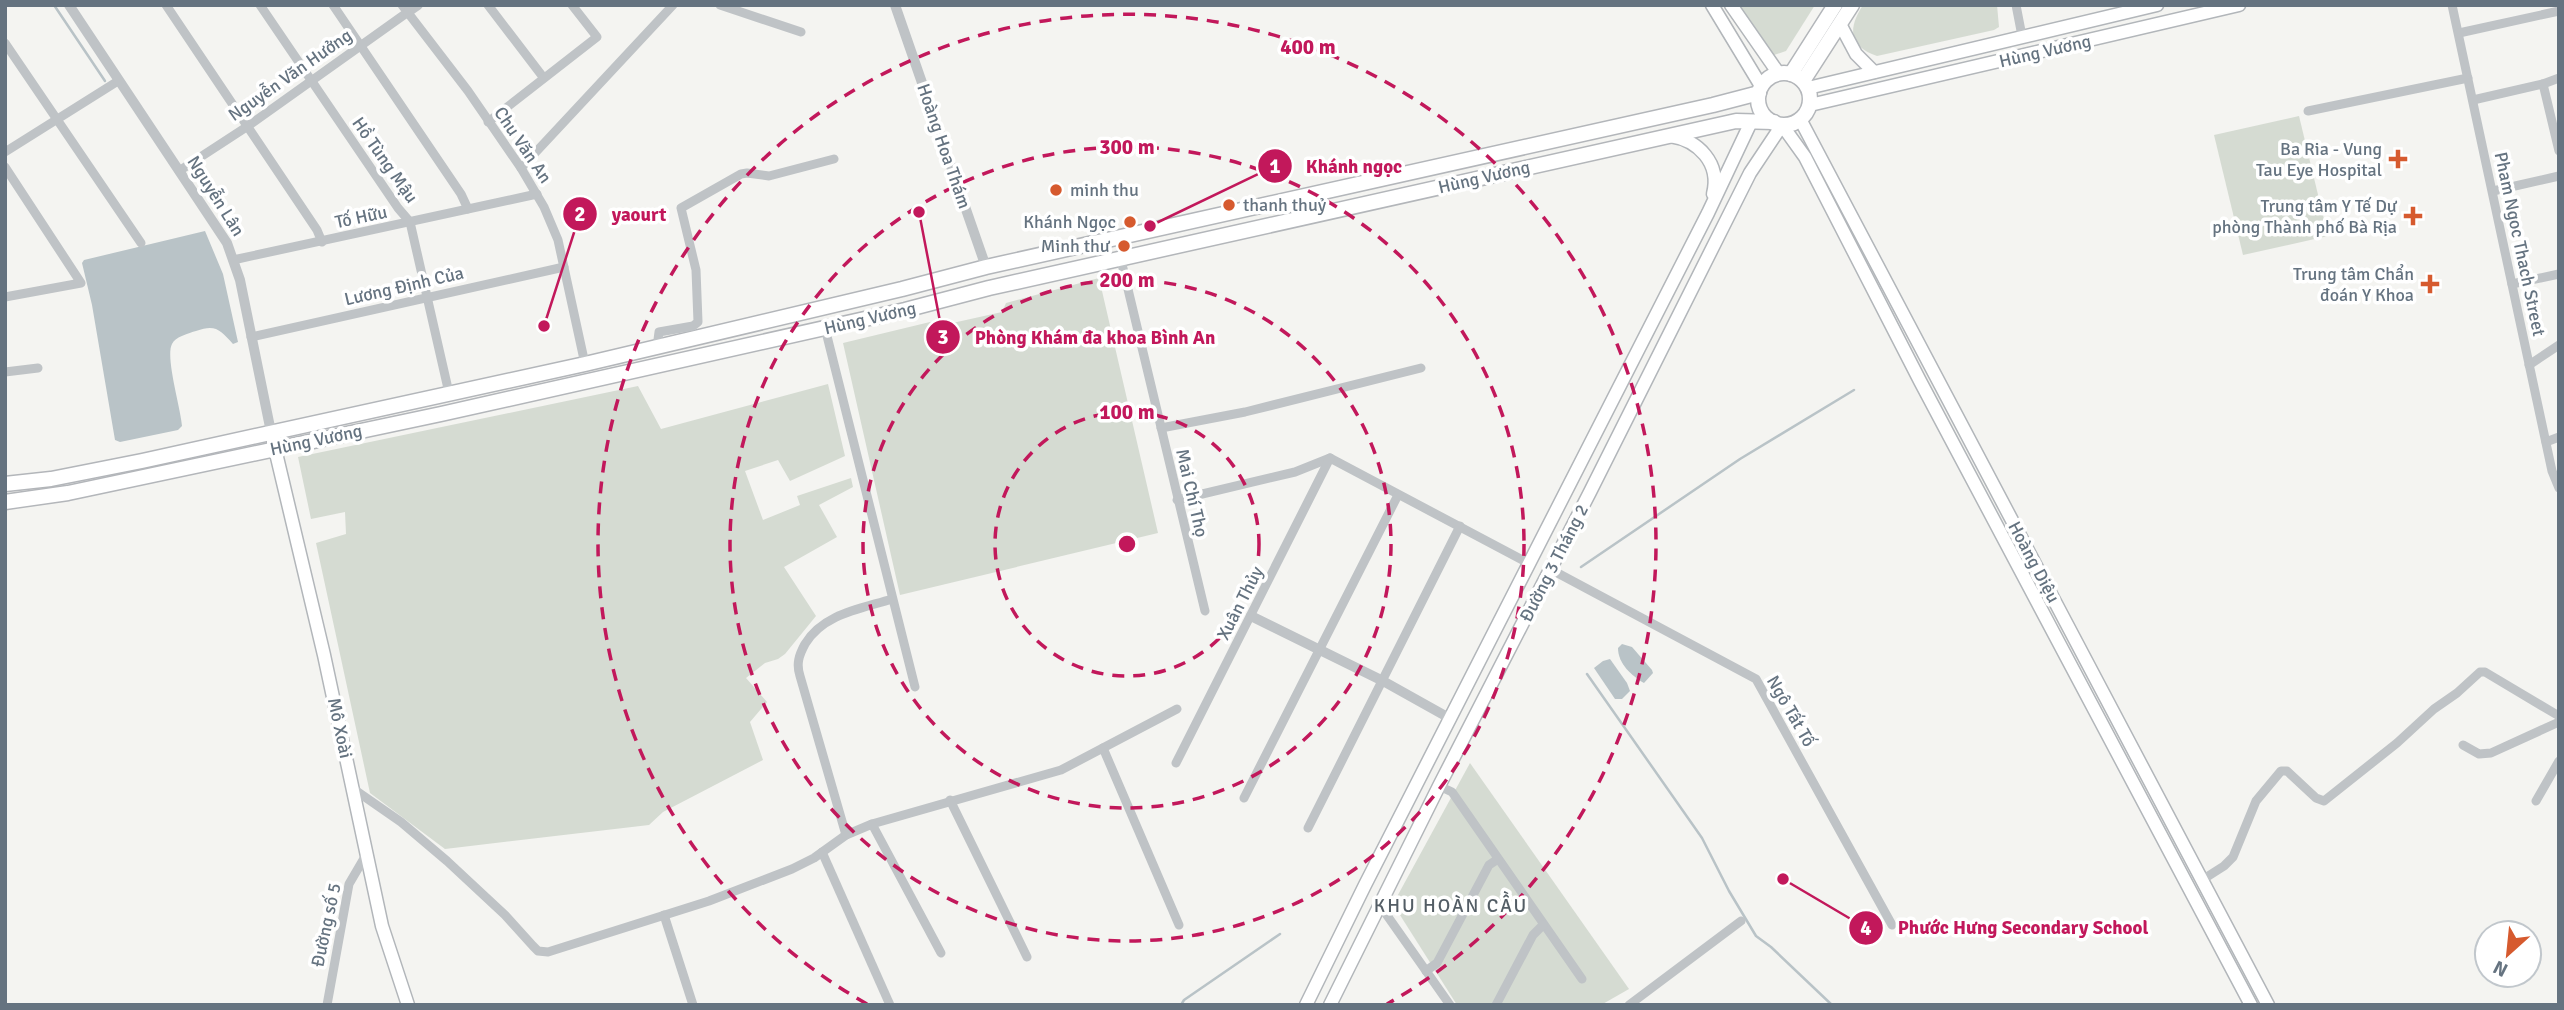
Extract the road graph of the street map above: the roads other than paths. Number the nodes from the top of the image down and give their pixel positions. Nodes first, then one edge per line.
1 (69, 5) edge
2 (166, 5) edge
3 (260, 5) edge
4 (333, 5) edge
5 (418, 5) edge
6 (488, 5) edge
7 (572, 5) edge
8 (673, 5) edge
9 (720, 5) edge
10 (895, 5) edge
11 (1712, 5) edge
12 (1731, 5) edge
13 (1835, 5) edge
14 (1852, 5) edge
15 (2016, 5) edge
16 (2157, 5) edge
17 (2239, 5) edge
18 (2452, 5) edge
19 (405, 9) edge
20 (2559, 11) edge
21 (1840, 24) junction
22 (801, 32) dead end
23 (2459, 33) junction
24 (2022, 36) junction
25 (5, 43) edge
26 (362, 47) junction
27 (1874, 72) junction
28 (543, 77) junction
29 (2468, 78) junction
30 (2559, 78) edge
31 (1795, 79) junction
32 (118, 81) junction
33 (311, 82) junction
34 (2543, 84) junction
35 (1760, 93) junction
36 (2473, 100) junction
37 (1810, 105) junction
38 (2308, 111) dead end
39 (56, 118) junction
40 (1800, 119) junction
41 (488, 122) junction
42 (1751, 122) junction
43 (1778, 123) junction
44 (248, 126) junction
45 (1669, 136) junction
46 (2559, 151) edge
47 (5, 152) edge
48 (834, 159) dead end
49 (5, 167) edge
50 (521, 167) junction
51 (179, 171) junction
52 (2559, 176) edge
53 (2493, 191) junction
54 (537, 194) junction
55 (1276, 202) junction
56 (468, 209) junction
57 (1708, 213) junction
58 (410, 222) junction
59 (1281, 223) junction
60 (1118, 238) junction
61 (322, 242) junction
62 (141, 243) dead end
63 (233, 260) junction
64 (1121, 260) junction
65 (564, 267) junction
66 (986, 267) junction
67 (2559, 274) edge
68 (2512, 284) junction
69 (989, 288) junction
70 (428, 296) junction
71 (6, 297) edge
72 (820, 309) junction
73 (825, 328) junction
74 (251, 337) junction
75 (2557, 347) edge
76 (657, 348) junction
77 (2526, 354) junction
78 (585, 364) junction
79 (2529, 365) junction
80 (38, 368) dead end
81 (1421, 368) dead end
82 (5, 372) edge
83 (449, 393) junction
84 (1161, 428) junction
85 (271, 432) junction
86 (2559, 437) edge
87 (2546, 442) junction
88 (275, 449) junction
89 (1331, 458) junction
90 (5, 484) edge
91 (2559, 488) edge
92 (1398, 495) junction
93 (1177, 500) junction
94 (5, 502) edge
95 (1460, 526) junction
96 (2021, 537) junction
97 (2007, 544) junction
98 (1530, 564) junction
99 (1550, 569) junction
100 (892, 599) junction
101 (1205, 611) dead end
102 (1251, 616) junction
103 (1318, 649) junction
104 (1383, 681) junction
105 (915, 687) dead end
106 (1177, 709) dead end
107 (2559, 716) edge
108 (1451, 719) junction
109 (2559, 722) edge
110 (2463, 745) dead end
111 (1103, 748) junction
112 (2559, 761) edge
113 (1177, 762) dead end
114 (1438, 786) junction
115 (352, 788) junction
116 (1244, 798) dead end
117 (950, 800) junction
118 (2536, 801) dead end
119 (872, 824) junction
120 (1308, 828) dead end
121 (846, 835) junction
122 (822, 852) junction
123 (366, 855) junction
124 (1498, 859) junction
125 (2202, 880) junction
126 (1379, 904) junction
127 (2215, 904) junction
128 (2202, 910) junction
129 (664, 915) junction
130 (1741, 921) dead end
131 (1179, 925) dead end
132 (1544, 925) junction
133 (1892, 925) dead end
134 (941, 953) dead end
135 (1027, 957) dead end
136 (1426, 971) junction
137 (1582, 979) dead end
138 (327, 1005) edge
139 (408, 1005) edge
140 (693, 1005) edge
141 (890, 1005) edge
142 (1306, 1005) edge
143 (1330, 1005) edge
144 (1450, 1005) edge
145 (1496, 1005) edge
146 (1629, 1005) edge
147 (2252, 1005) edge
148 (2268, 1005) edge

1 - 32 street, Nguyễn Lân
2 - 44 street
3 - 33 street, Hồ Tùng Mậu
4 - 26 street
5 - 19 street, Nguyễn Văn Hưởng
6 - 28 street
7 - 28 street
8 - 50 street
9 - 22 street
10 - 66 street, Hoàng Hoa Thám
11 - 35 main road
12 - 31 main road
13 - 31 main road
14 - 21 main road
15 - 24 street
16 - 24 main road, Hùng Vương
17 - 37 main road, Hùng Vương
18 - 23 street, Pham Ngoc Thach Street
19 - 26 street, Nguyễn Văn Hưởng
19 - 41 street, Chu Văn An
20 - 23 street
21 - 27 main road
21 - 31 main road
23 - 29 street, Pham Ngoc Thach Street
24 - 27 main road, Hùng Vương
25 - 39 street
26 - 33 street, Nguyễn Văn Hưởng
26 - 56 street
27 - 31 main road, Hùng Vương
28 - 41 street
29 - 36 street, Pham Ngoc Thach Street
29 - 38 street
30 - 34 street
31 - 35 main road
31 - 37 main road
32 - 39 street
32 - 51 street, Nguyễn Lân
33 - 44 street, Nguyễn Văn Hưởng
33 - 58 street, Hồ Tùng Mậu
34 - 36 street
34 - 46 street
35 - 42 main road
35 - 43 main road
35 - 55 main road, Hùng Vương
36 - 53 street, Pham Ngoc Thach Street
37 - 40 main road
39 - 47 street
39 - 62 street
40 - 43 main road
40 - 96 main road, Hoàng Diệu
41 - 50 street, Chu Văn An
42 - 43 main road, Hùng Vương
42 - 45 main road, Hùng Vương
42 - 57 main road, Đường 3 Tháng 2
43 - 97 main road, Hoàng Diệu
43 - 99 main road, Đường 3 Tháng 2
44 - 51 street, Nguyễn Văn Hưởng
44 - 61 street
45 - 57 main road
45 - 59 main road, Hùng Vương
48 - 76 street
49 - 71 street
50 - 54 street, Chu Văn An
51 - 63 street, Nguyễn Lân
52 - 53 street
53 - 68 street, Pham Ngoc Thach Street
54 - 56 street, Tố Hữu
54 - 65 street, Chu Văn An
55 - 59 main road
55 - 60 main road, Hùng Vương
56 - 58 street, Tố Hữu
57 - 98 main road, Đường 3 Tháng 2
58 - 61 street, Tố Hữu
58 - 70 street, Hồ Tùng Mậu
59 - 64 main road, Hùng Vương
60 - 64 main road
60 - 66 main road, Hùng Vương
61 - 63 street, Tố Hữu
63 - 74 street, Nguyễn Lân
64 - 69 main road, Hùng Vương
64 - 84 street, Mai Chí Thọ
65 - 70 street, Lương Định Của
65 - 78 street, Chu Văn An
66 - 69 main road, Hoàng Hoa Thám
66 - 72 main road, Hùng Vương
67 - 68 street
68 - 77 street, Pham Ngoc Thach Street
69 - 73 main road, Hùng Vương
70 - 74 street, Lương Định Của
70 - 83 street, Hồ Tùng Mậu
72 - 73 main road
72 - 76 main road, Hùng Vương
73 - 88 main road, Hùng Vương
73 - 100 street
74 - 85 street, Nguyễn Lân
75 - 77 street
75 - 79 street
76 - 78 main road, Hùng Vương
77 - 79 street, Pham Ngoc Thach Street
78 - 83 main road, Hùng Vương
79 - 87 street, Pham Ngoc Thach Street
80 - 82 street
81 - 84 street
83 - 85 main road, Hùng Vương
84 - 93 street, Mai Chí Thọ
85 - 88 main road, Mô Xoài
85 - 90 main road, Hùng Vương
86 - 87 street
87 - 91 street, Pham Ngoc Thach Street
88 - 94 main road, Hùng Vương
88 - 115 main road, Mô Xoài
89 - 92 street
89 - 93 street
89 - 102 street, Xuân Thủy
92 - 95 street
92 - 103 street
93 - 101 street, Mai Chí Thọ
95 - 98 street
95 - 104 street
96 - 97 main road
96 - 125 main road, Hoàng Diệu
97 - 128 main road, Hoàng Diệu
98 - 108 main road, Đường 3 Tháng 2
99 - 114 main road, Đường 3 Tháng 2
99 - 133 street, Ngô Tất Tố
100 - 105 street
100 - 121 street
102 - 103 street
102 - 113 street, Xuân Thủy
103 - 104 street
103 - 116 street
104 - 108 street
104 - 120 street
106 - 111 street
107 - 125 street
108 - 142 main road, Đường 3 Tháng 2
109 - 110 street
111 - 117 street
111 - 131 street
112 - 118 street
114 - 124 street
114 - 126 main road, Đường 3 Tháng 2
115 - 123 main road, Mô Xoài
115 - 129 street
117 - 119 street
117 - 135 street
119 - 121 street
119 - 134 street
121 - 122 street
122 - 129 street
122 - 141 street
123 - 138 street, Đường số 5
123 - 139 main road, Mô Xoài
124 - 132 street
124 - 136 street
125 - 127 main road, Hoàng Diệu
126 - 136 street
126 - 143 main road, Đường 3 Tháng 2
127 - 128 main road
127 - 148 main road, Hoàng Diệu
128 - 147 main road, Hoàng Diệu
129 - 140 street
130 - 146 street
132 - 137 street
132 - 145 street
136 - 144 street

